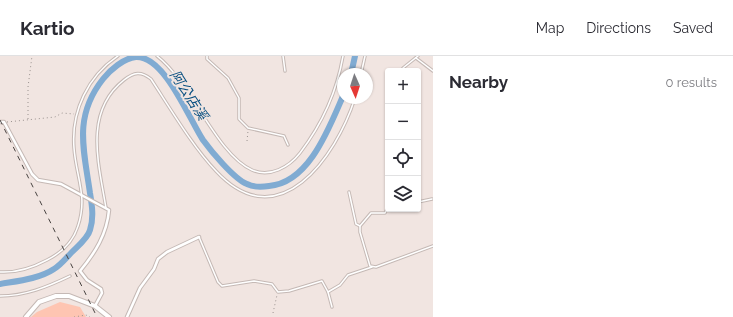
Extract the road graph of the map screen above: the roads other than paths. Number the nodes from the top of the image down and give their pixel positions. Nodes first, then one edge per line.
1 (118, 56) edge
2 (157, 56) edge
3 (207, 56) edge
4 (284, 56) edge
5 (343, 56) edge
6 (365, 56) edge
7 (418, 56) edge
8 (416, 58) junction
9 (362, 68) edge
10 (403, 68) dead end
11 (285, 71) dead end
12 (433, 71) edge
13 (352, 104) edge
14 (0, 122) edge
15 (288, 145) dead end
16 (349, 192) dead end
17 (83, 197) junction
18 (432, 199) edge
19 (421, 201) edge
20 (106, 208) junction
21 (386, 212) edge
22 (360, 226) junction
23 (199, 237) joint
24 (433, 246) edge
25 (372, 267) junction
26 (0, 272) edge
27 (70, 276) dead end
28 (328, 292) junction
29 (0, 296) edge
30 (95, 306) junction
31 (332, 307) dead end
32 (26, 317) edge
33 (109, 317) edge
34 (127, 317) edge

1 - 17 lane
2 - 5 lane
3 - 15 lane
4 - 11 lane
6 - 9 lane
7 - 8 lane
8 - 10 lane
8 - 12 lane
13 - 20 lane
14 - 17 street
16 - 22 lane
17 - 20 street
17 - 26 lane
18 - 19 lane
20 - 30 street
21 - 22 lane
22 - 25 lane
23 - 28 lane
23 - 34 street
24 - 25 lane
25 - 28 lane
27 - 29 lane
28 - 31 lane
30 - 32 street
30 - 33 street

